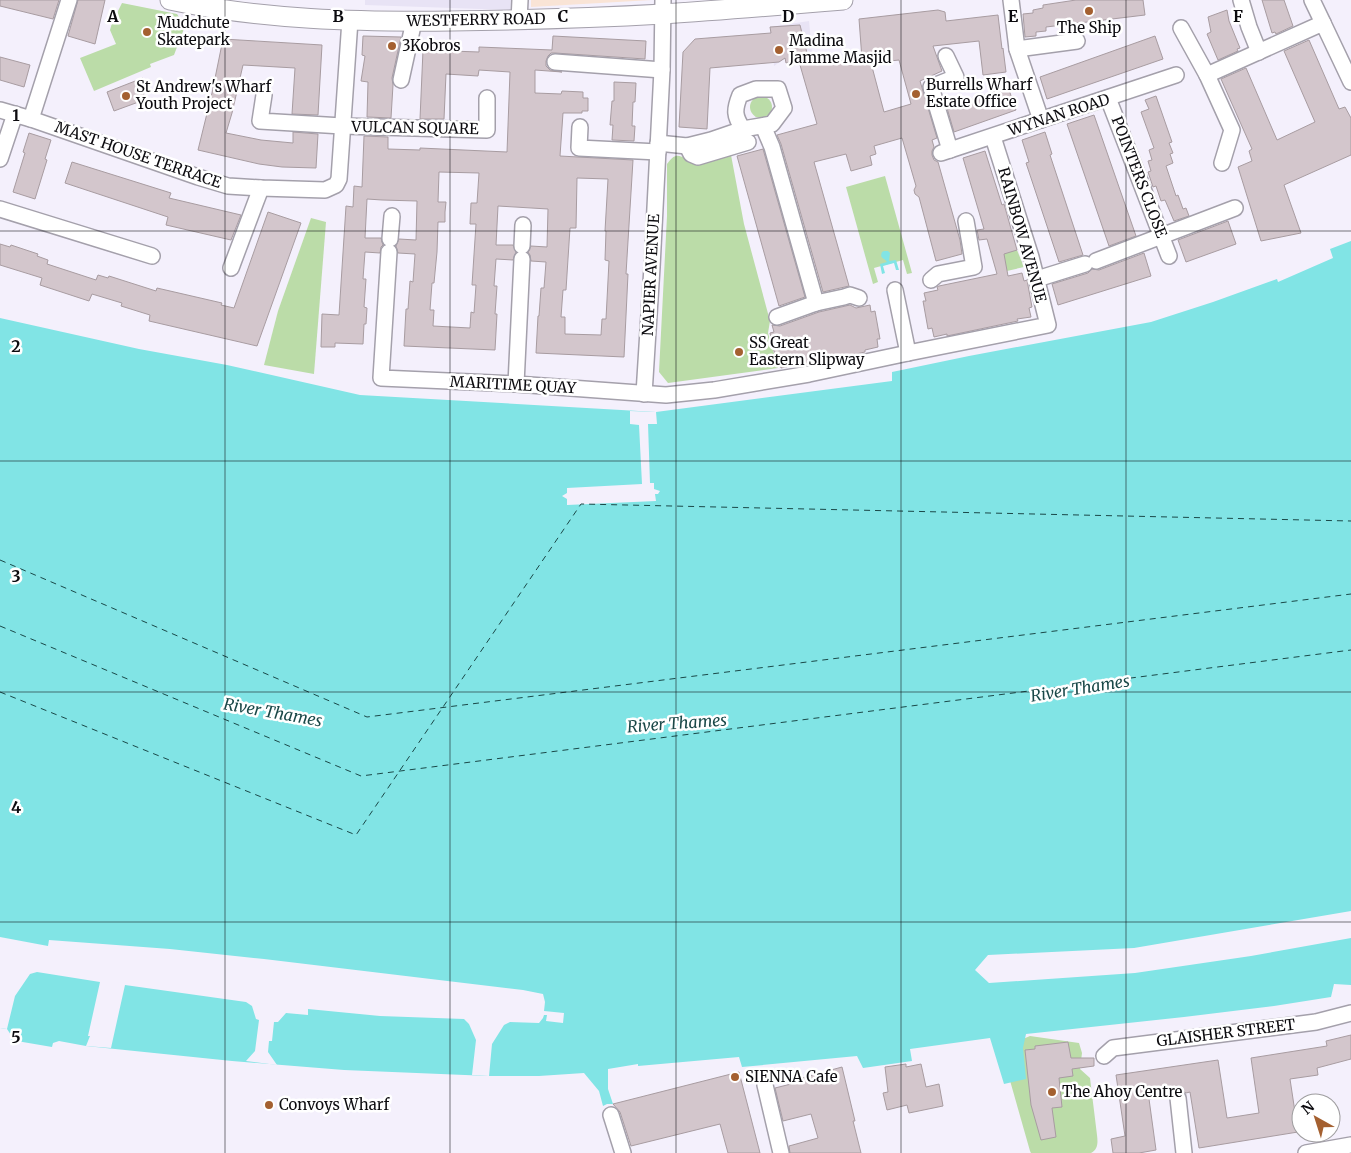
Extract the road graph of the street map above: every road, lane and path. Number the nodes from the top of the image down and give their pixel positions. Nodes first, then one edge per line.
1 (70, 0) edge
2 (170, 0) edge
3 (520, 0) edge
4 (843, 0) edge
5 (1011, 0) edge
6 (1241, 0) edge
7 (1312, 0) edge
8 (202, 3) edge
9 (664, 7) edge
10 (350, 20) junction
11 (519, 20) junction
12 (414, 21) junction
13 (1323, 22) junction
14 (1181, 28) dead end
15 (1077, 40) dead end
16 (1017, 49) junction
17 (1259, 52) junction
18 (946, 56) dead end
19 (555, 62) dead end
20 (662, 70) junction
21 (1176, 75) dead end
22 (1208, 75) junction
23 (401, 80) dead end
24 (1351, 82) edge
25 (264, 95) dead end
26 (487, 98) dead end
27 (1108, 98) junction
28 (0, 110) edge
29 (15, 114) junction
30 (31, 119) junction
31 (1041, 120) junction
32 (342, 126) junction
33 (763, 126) junction
34 (580, 127) dead end
35 (745, 136) junction
36 (993, 136) junction
37 (658, 148) junction
38 (0, 159) edge
39 (1222, 164) dead end
40 (261, 188) junction
41 (1234, 208) dead end
42 (0, 209) edge
43 (392, 216) dead end
44 (966, 221) dead end
45 (523, 225) dead end
46 (1162, 235) junction
47 (152, 256) dead end
48 (1169, 256) dead end
49 (232, 268) dead end
50 (1037, 279) junction
51 (931, 280) dead end
52 (895, 290) dead end
53 (859, 298) dead end
54 (816, 303) junction
55 (777, 318) dead end
56 (908, 353) junction
57 (516, 384) junction
58 (644, 394) junction
59 (1351, 1013) edge
60 (1104, 1056) dead end
61 (765, 1086) dead end
62 (1178, 1098) dead end
63 (611, 1115) dead end
64 (1351, 1145) edge
65 (623, 1153) edge
66 (781, 1153) edge
67 (1184, 1153) edge
68 (1306, 1153) edge

1 - 30 street
2 - 8 main road, WESTFERRY ROAD
3 - 11 street
4 - 9 main road, WESTFERRY ROAD
5 - 16 street
6 - 17 street
7 - 13 street
8 - 10 main road, WESTFERRY ROAD
9 - 11 main road, WESTFERRY ROAD
9 - 20 street, NAPIER AVENUE
10 - 12 main road, WESTFERRY ROAD
10 - 32 street
11 - 12 main road, WESTFERRY ROAD
12 - 23 street
13 - 17 street
13 - 24 street
14 - 22 street
15 - 16 street
16 - 31 street
17 - 22 street
18 - 36 street, WYNAN ROAD
19 - 20 street
20 - 37 street, NAPIER AVENUE
21 - 27 street, WYNAN ROAD
22 - 39 street
25 - 32 street
26 - 32 street, VULCAN SQUARE
27 - 31 street, WYNAN ROAD
27 - 46 street, POINTERS CLOSE
28 - 29 street, MAST HOUSE TERRACE
29 - 30 street, MAST HOUSE TERRACE
29 - 38 street
30 - 40 street, MAST HOUSE TERRACE
31 - 36 street, WYNAN ROAD
32 - 40 street, MAST HOUSE TERRACE
33 - 35 street
33 - 35 street
33 - 54 street
34 - 37 street
35 - 37 street
36 - 50 street, RAINBOW AVENUE
37 - 58 street, NAPIER AVENUE
40 - 49 street
41 - 46 street
42 - 47 street
43 - 57 street, MARITIME QUAY
44 - 51 street
45 - 57 street
46 - 48 street, POINTERS CLOSE
46 - 50 street
50 - 56 street, RAINBOW AVENUE
52 - 56 street
53 - 54 street
54 - 55 street
56 - 58 street
57 - 58 street, MARITIME QUAY
59 - 60 street, GLAISHER STREET
61 - 66 street
62 - 67 street
63 - 65 street
64 - 68 street

